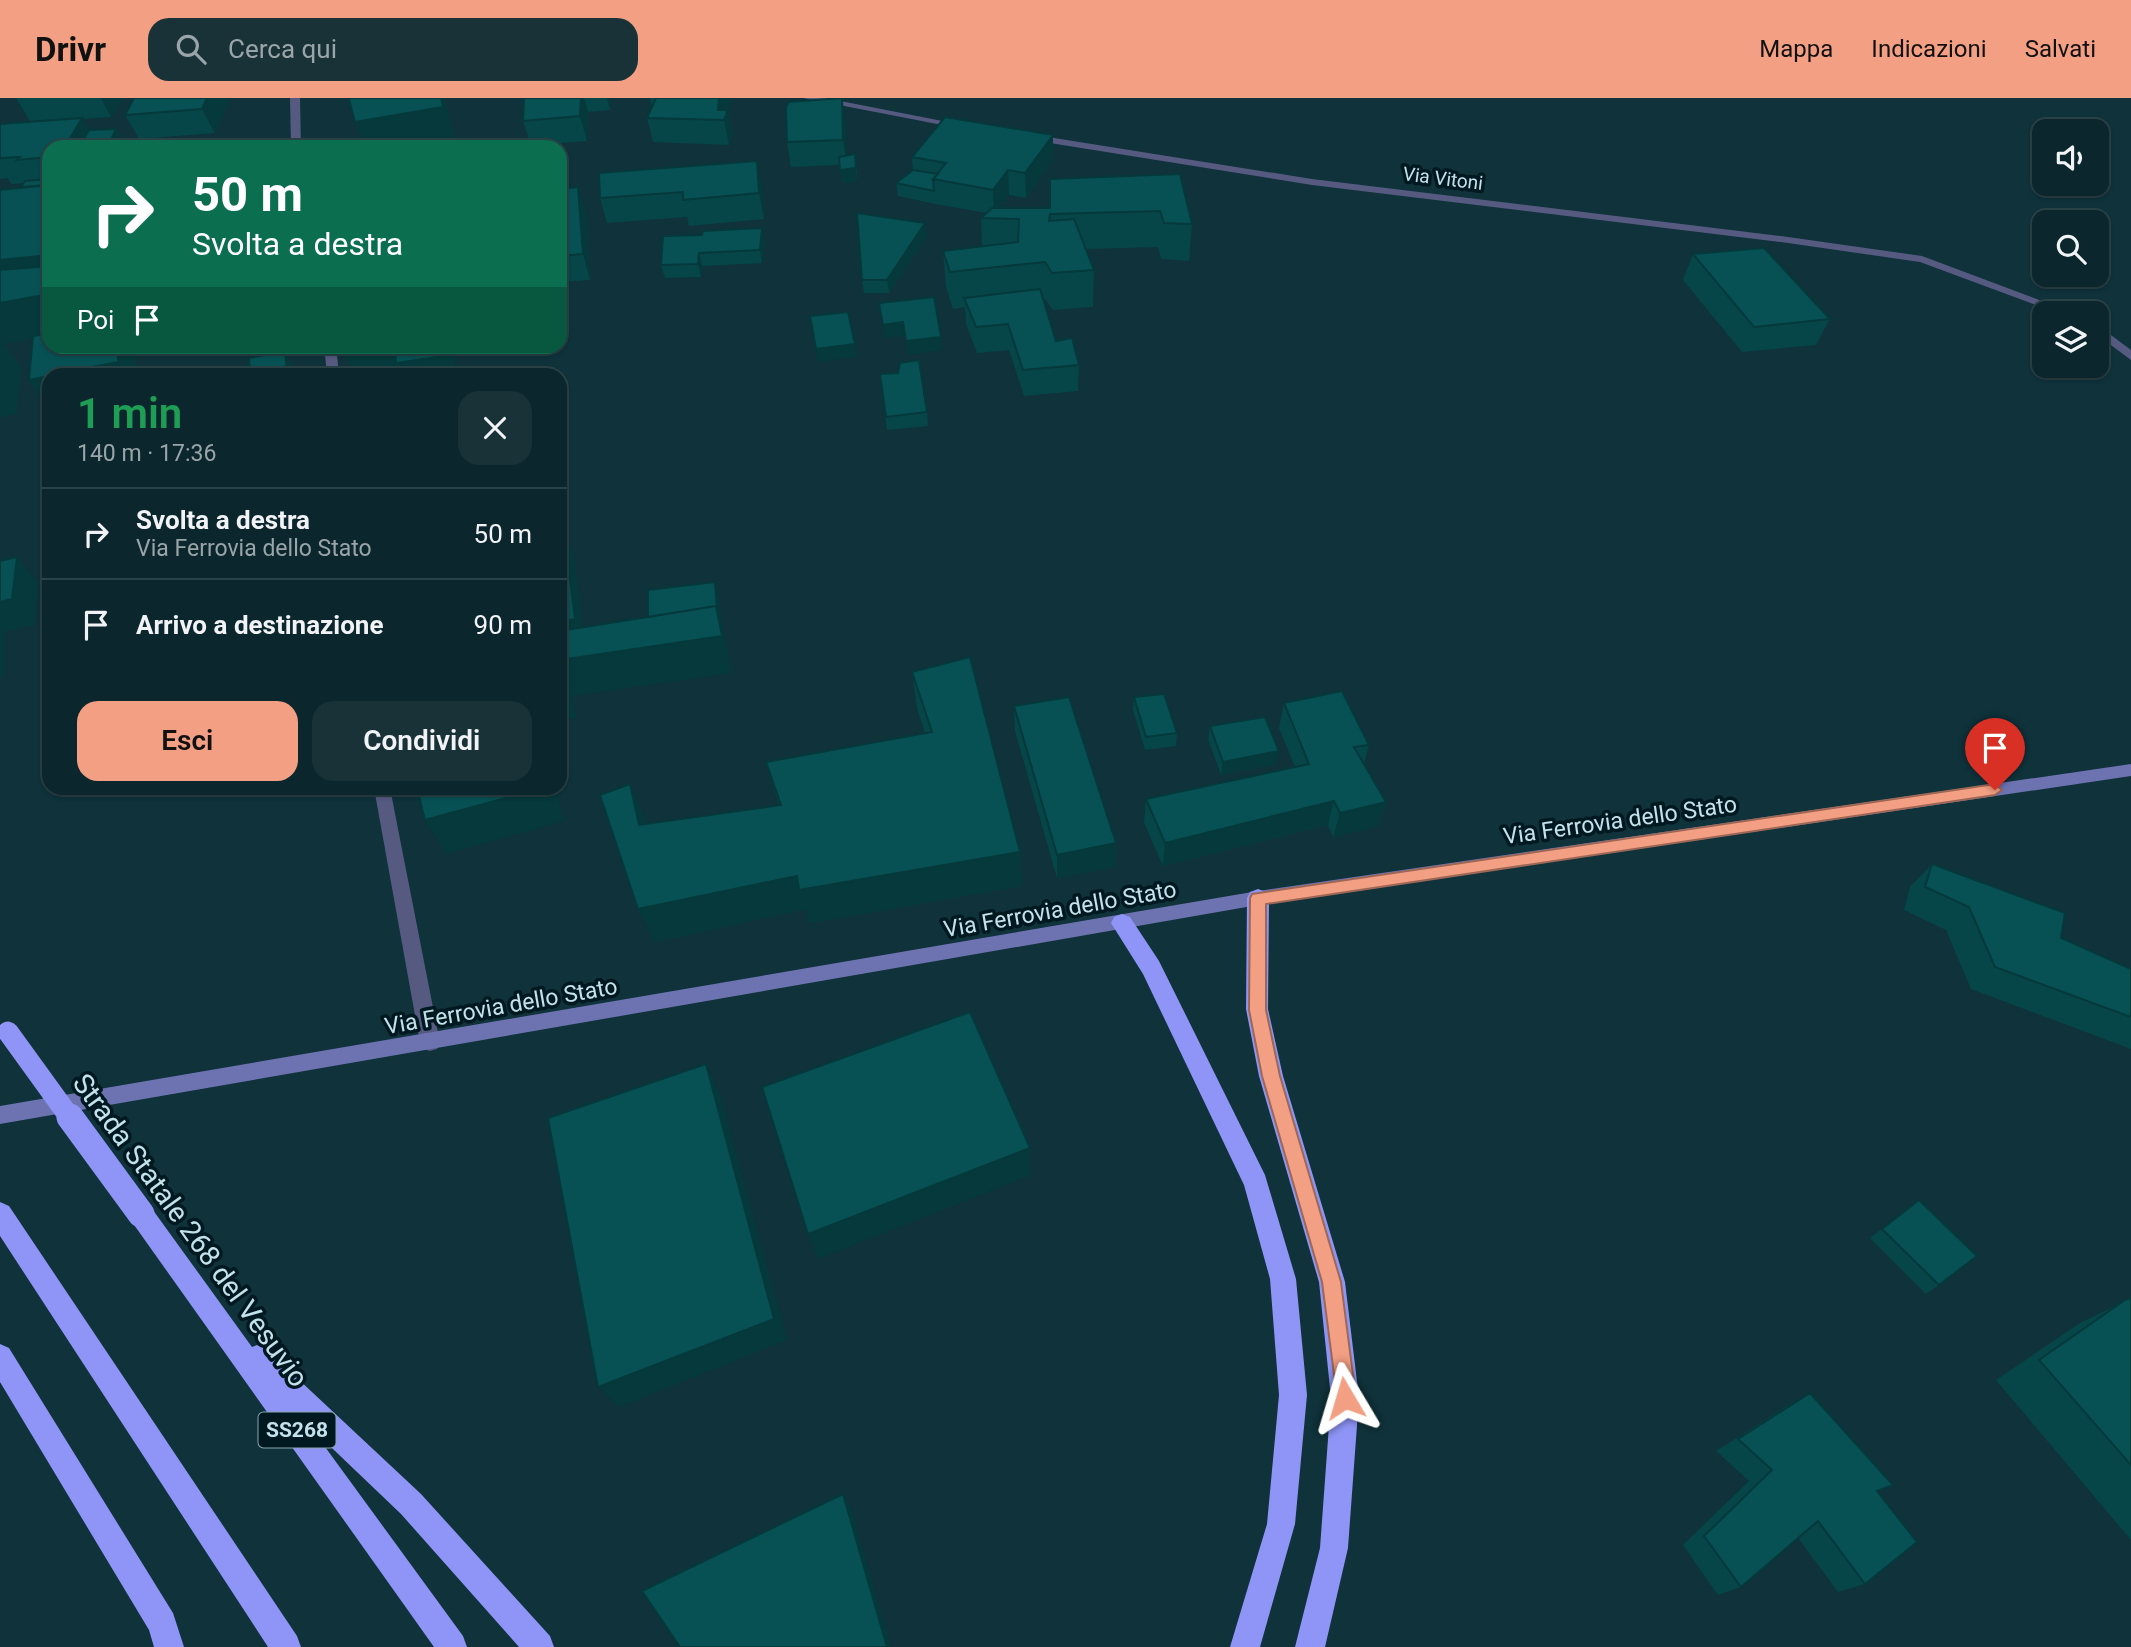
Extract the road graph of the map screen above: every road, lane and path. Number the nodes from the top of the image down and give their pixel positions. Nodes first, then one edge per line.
1 (295, 98) edge
2 (808, 98) edge
3 (981, 129) edge
4 (1023, 136) edge
5 (296, 140) edge
6 (2035, 301) edge
7 (2109, 338) edge
8 (2131, 356) edge
9 (2131, 769) edge
10 (383, 795) edge
11 (1258, 898) junction
12 (1122, 923) junction
13 (4, 1026) edge
14 (430, 1043) junction
15 (0, 1115) edge
16 (0, 1214) edge
17 (218, 1322) junction
18 (0, 1357) edge
19 (169, 1647) edge
20 (286, 1647) edge
21 (452, 1647) edge
22 (538, 1647) edge
23 (1245, 1647) edge
24 (1310, 1647) edge

1 - 5 street
2 - 3 street
4 - 6 street, Via Vitoni
7 - 8 street
9 - 11 main road, Via Ferrovia dello Stato
10 - 14 street
11 - 12 main road, Via Ferrovia dello Stato
11 - 24 highway
12 - 14 main road, Via Ferrovia dello Stato
12 - 23 highway
13 - 17 highway, Strada Statale 268 del Vesuvio / SS268, bridge
14 - 15 main road, Via Ferrovia dello Stato
16 - 20 highway
17 - 21 highway, Strada Statale 268 del Vesuvio / SS268
17 - 22 highway
18 - 19 highway

